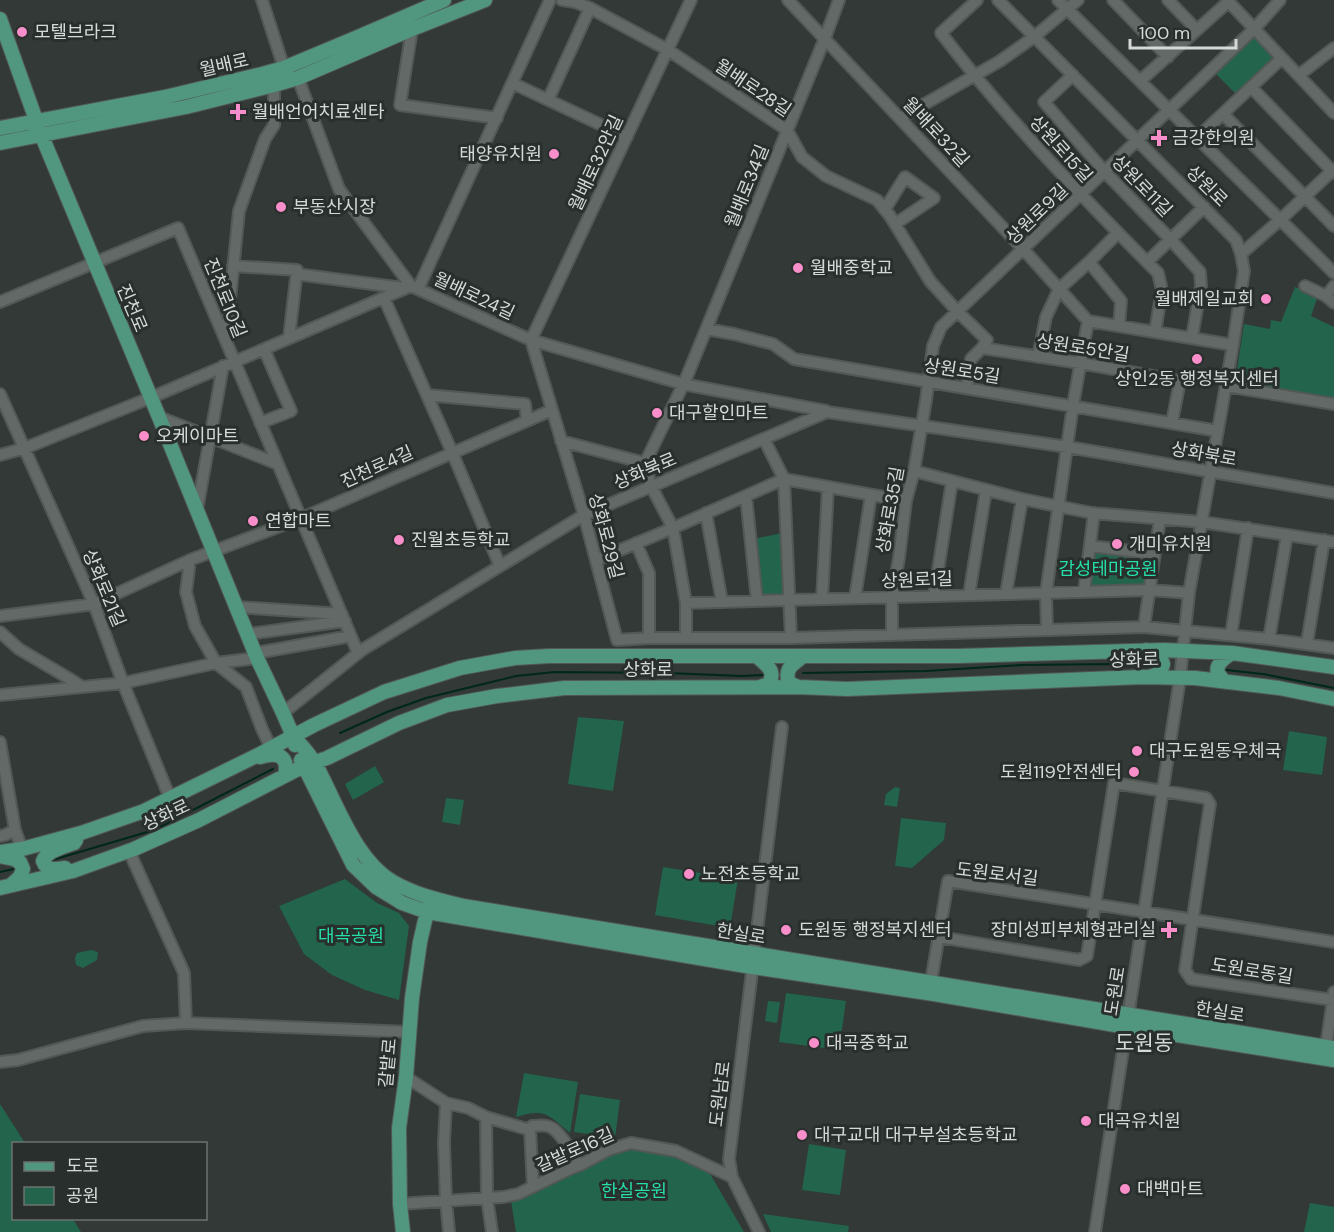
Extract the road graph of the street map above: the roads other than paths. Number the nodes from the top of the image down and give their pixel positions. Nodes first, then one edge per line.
1 (262, 0) edge
2 (444, 0) edge
3 (485, 0) edge
4 (550, 0) edge
5 (562, 0) edge
6 (692, 0) edge
7 (788, 0) edge
8 (839, 0) edge
9 (977, 0) edge
10 (998, 0) edge
11 (1058, 0) edge
12 (1078, 0) edge
13 (1113, 0) edge
14 (1168, 0) edge
15 (1280, 0) edge
16 (1227, 1) edge
17 (590, 8) junction
18 (1067, 9) junction
19 (0, 19) edge
20 (412, 29) junction
21 (1254, 29) junction
22 (1197, 30) junction
23 (1034, 37) junction
24 (825, 38) junction
25 (1334, 48) edge
26 (668, 50) junction
27 (1168, 57) junction
28 (1282, 58) junction
29 (284, 68) junction
30 (1073, 75) junction
31 (1299, 75) junction
32 (974, 76) junction
33 (298, 78) junction
34 (1140, 81) junction
35 (513, 84) junction
36 (274, 85) junction
37 (1251, 87) junction
38 (548, 100) junction
39 (1170, 110) junction
40 (1334, 113) edge
41 (1223, 114) junction
42 (497, 118) junction
43 (900, 118) junction
44 (0, 128) edge
45 (38, 128) junction
46 (787, 130) junction
47 (627, 137) junction
48 (1197, 138) junction
49 (1138, 140) junction
50 (0, 142) edge
51 (1333, 171) edge
52 (1105, 172) junction
53 (1080, 195) junction
54 (1305, 197) junction
55 (1204, 207) junction
56 (885, 209) junction
57 (1281, 220) junction
58 (895, 224) junction
59 (1334, 226) edge
60 (1118, 233) junction
61 (1171, 240) junction
62 (1024, 250) junction
63 (1241, 254) junction
64 (1089, 262) junction
65 (1147, 262) junction
66 (93, 263) junction
67 (233, 266) junction
68 (296, 272) junction
69 (1334, 273) edge
70 (1305, 286) dead end
71 (1334, 286) edge
72 (411, 288) junction
73 (1059, 289) junction
74 (384, 298) junction
75 (1330, 299) edge
76 (0, 302) edge
77 (958, 312) junction
78 (1088, 321) junction
79 (1119, 326) junction
80 (706, 329) junction
81 (1155, 332) junction
82 (1192, 337) junction
83 (289, 338) junction
84 (531, 340) junction
85 (225, 342) junction
86 (1233, 345) junction
87 (982, 348) junction
88 (264, 349) junction
89 (1038, 357) junction
90 (1080, 363) junction
91 (228, 364) junction
92 (928, 382) junction
93 (683, 384) junction
94 (1226, 386) junction
95 (967, 388) junction
96 (0, 394) edge
97 (427, 395) junction
98 (150, 398) junction
99 (1334, 404) edge
100 (1073, 405) junction
101 (552, 410) junction
102 (827, 412) junction
103 (159, 417) junction
104 (527, 420) junction
105 (1172, 422) junction
106 (260, 423) junction
107 (921, 426) junction
108 (1218, 430) junction
109 (209, 437) junction
110 (764, 439) junction
111 (561, 441) junction
112 (1068, 447) junction
113 (25, 448) junction
114 (452, 452) junction
115 (0, 454) edge
116 (645, 463) junction
117 (278, 464) junction
118 (914, 471) junction
119 (1210, 472) junction
120 (784, 479) junction
121 (952, 481) junction
122 (651, 486) junction
123 (828, 487) junction
124 (986, 490) junction
125 (1334, 493) edge
126 (871, 495) junction
127 (746, 496) junction
128 (1022, 500) junction
129 (906, 501) junction
130 (1058, 507) junction
131 (197, 512) junction
132 (706, 513) junction
133 (1094, 513) junction
134 (584, 515) junction
135 (302, 518) junction
136 (1160, 519) junction
137 (1202, 522) junction
138 (672, 528) junction
139 (1248, 528) junction
140 (1287, 535) junction
141 (1329, 541) edge
142 (636, 543) junction
143 (1090, 546) junction
144 (214, 552) junction
145 (1155, 554) junction
146 (190, 560) junction
147 (596, 560) junction
148 (500, 566) junction
149 (1150, 590) junction
150 (1084, 592) junction
151 (1046, 593) junction
152 (1189, 593) junction
153 (1006, 594) junction
154 (969, 595) junction
155 (934, 596) junction
156 (892, 597) junction
157 (855, 598) junction
158 (822, 599) junction
159 (790, 600) junction
160 (757, 601) junction
161 (722, 602) junction
162 (686, 603) junction
163 (94, 604) junction
164 (237, 607) junction
165 (0, 616) edge
166 (343, 618) junction
167 (1144, 627) junction
168 (1047, 630) junction
169 (1185, 630) junction
170 (0, 632) edge
171 (248, 634) junction
172 (892, 635) junction
173 (1231, 635) junction
174 (351, 636) junction
175 (649, 638) junction
176 (686, 638) junction
177 (791, 638) junction
178 (1269, 639) junction
179 (1307, 643) junction
180 (1334, 648) edge
181 (1146, 650) junction
182 (1182, 650) junction
183 (358, 653) junction
184 (1232, 653) junction
185 (257, 656) junction
186 (758, 657) junction
187 (802, 657) junction
188 (216, 663) junction
189 (1334, 667) edge
190 (1148, 677) junction
191 (1180, 678) junction
192 (1226, 682) junction
193 (123, 683) junction
194 (82, 687) junction
195 (760, 687) junction
196 (798, 687) junction
197 (0, 695) edge
198 (1334, 699) edge
199 (283, 713) junction
200 (782, 727) dead end
201 (293, 736) junction
202 (0, 742) edge
203 (271, 748) junction
204 (297, 750) junction
205 (249, 760) junction
206 (309, 764) junction
207 (285, 776) junction
208 (1162, 791) junction
209 (170, 798) junction
210 (15, 830) junction
211 (81, 833) junction
212 (0, 836) edge
213 (22, 849) junction
214 (129, 851) junction
215 (0, 854) edge
216 (100, 862) junction
217 (4, 887) edge
218 (428, 905) junction
219 (1096, 905) junction
220 (1144, 913) junction
221 (1192, 920) junction
222 (939, 937) junction
223 (1334, 942) edge
224 (753, 961) junction
225 (931, 982) junction
226 (1333, 996) edge
227 (1127, 1022) junction
228 (186, 1023) junction
229 (409, 1032) junction
230 (1330, 1048) edge
231 (1334, 1060) edge
232 (0, 1062) edge
233 (406, 1077) junction
234 (446, 1103) junction
235 (486, 1117) junction
236 (530, 1130) junction
237 (580, 1165) junction
238 (732, 1177) junction
239 (533, 1187) junction
240 (487, 1198) junction
241 (446, 1201) junction
242 (400, 1204) junction
243 (403, 1232) edge
244 (449, 1232) edge
245 (492, 1232) edge
246 (759, 1232) edge
247 (1095, 1232) edge

1 - 29 street
2 - 29 main road, 월배로
3 - 20 main road, 월배로
4 - 35 street
5 - 17 street, 월배로28길
6 - 26 street, 월배로32안길
7 - 24 street, 월배로32길
8 - 24 street, 월배로34길
9 - 32 street, 상원로15길
10 - 23 street, 상원로
11 - 18 street
12 - 18 street
13 - 27 street
14 - 22 street
15 - 21 street, 상원로9길
16 - 21 street
16 - 22 street
17 - 26 street, 월배로28길
17 - 38 street
18 - 23 street
18 - 34 street
19 - 45 main road, 진천로
20 - 33 main road, 월배로
20 - 42 street
21 - 28 street
21 - 39 street, 상원로9길
22 - 27 street
23 - 30 street, 상원로
23 - 32 street
24 - 43 street, 월배로32길
24 - 46 street, 월배로34길
25 - 31 street
26 - 46 street, 월배로28길
26 - 47 street, 월배로32안길
27 - 34 street
28 - 31 street
28 - 37 street
29 - 45 main road, 월배로
30 - 49 street, 상원로
30 - 52 street, 상원로11길
31 - 40 street
32 - 43 street
32 - 53 street, 상원로15길
33 - 36 main road, 월배로
33 - 72 street, 월배로24길
34 - 39 street
35 - 38 street
35 - 42 street
36 - 45 main road, 월배로
36 - 67 street
37 - 41 street
37 - 51 street
38 - 47 street
39 - 48 street
39 - 49 street, 상원로9길
41 - 48 street
41 - 54 street
42 - 72 street
43 - 62 street, 월배로32길
44 - 45 main road, 월배로
45 - 50 main road, 월배로
45 - 66 main road, 진천로
46 - 56 street, 월배로28길
46 - 80 street, 월배로34길
47 - 84 street, 월배로32안길
48 - 57 street
49 - 52 street, 상원로9길
49 - 55 street, 상원로
51 - 54 street
52 - 53 street, 상원로9길
52 - 61 street, 상원로11길
53 - 60 street, 상원로15길
53 - 62 street, 상원로9길
54 - 57 street
54 - 59 street
55 - 61 street
55 - 63 street, 상원로
56 - 58 street, 월배로28길
56 - 58 street
57 - 63 street
57 - 69 street
58 - 77 street, 월배로28길
60 - 64 street
60 - 65 street, 상원로15길
61 - 65 street
61 - 82 street, 상원로11길
62 - 73 street, 월배로32길
62 - 77 street, 상원로9길
63 - 86 street, 상원로
64 - 73 street
64 - 79 street
65 - 81 street, 상원로15길
66 - 76 street
66 - 85 street, 진천로10길
66 - 98 main road, 진천로
67 - 68 street
67 - 85 street
68 - 72 street
68 - 83 street
70 - 75 street
71 - 75 street
72 - 74 street
72 - 84 street, 월배로24길
73 - 78 street, 월배로32길
73 - 89 street
74 - 83 street
74 - 97 street
77 - 87 street
77 - 92 street, 상원로9길
78 - 79 street
78 - 90 street
79 - 81 street
80 - 92 street, 상원로5길
80 - 93 street, 월배로34길
81 - 82 street
82 - 86 street
83 - 88 street
84 - 93 street, 월배로24길
84 - 101 street, 상화로29길
85 - 91 street, 진천로10길
86 - 94 street, 상원로
87 - 89 street, 상원로5안길
87 - 95 street
88 - 91 street
88 - 106 street
89 - 90 street, 상원로5안길
90 - 100 street
90 - 105 street, 상원로5안길
91 - 98 street
91 - 106 street, 진천로10길
91 - 109 street
92 - 95 street, 상원로5길
92 - 107 street, 상원로9길
93 - 102 street, 월배로24길
93 - 116 street
94 - 99 street
94 - 108 street, 상원로
95 - 100 street, 상원로5길
96 - 113 street, 상화로21길
97 - 104 street
97 - 114 street
98 - 103 main road, 진천로
98 - 113 street
100 - 105 street, 상원로5길
100 - 112 street
101 - 104 street, 진천로4길
101 - 111 street, 상화로29길
102 - 107 street, 상화북로
102 - 110 street, 상화북로
103 - 109 street
103 - 131 main road, 진천로
104 - 114 street, 진천로4길
105 - 108 street, 상원로5길
106 - 117 street, 진천로10길
107 - 112 street, 상화북로
107 - 118 street, 상화로35길
108 - 119 street, 상원로
109 - 117 street
109 - 131 street
110 - 120 street
110 - 122 street, 상화북로
111 - 116 street
111 - 134 street, 상화로29길
112 - 119 street, 상화북로
112 - 130 street
113 - 115 street
113 - 163 street, 상화로21길
114 - 135 street, 진천로4길
114 - 148 street
116 - 122 street
117 - 135 street, 진천로10길
118 - 121 street
118 - 129 street, 상화로35길
119 - 125 street, 상화북로
119 - 137 street, 상원로
120 - 123 street
120 - 127 street
120 - 159 street
121 - 124 street
121 - 155 street
122 - 134 street, 상화북로
122 - 138 street
123 - 126 street
123 - 158 street
124 - 128 street
124 - 154 street
126 - 129 street
126 - 157 street
127 - 132 street
127 - 160 street
128 - 130 street
128 - 153 street
129 - 156 street, 상화로35길
130 - 133 street
130 - 151 street
131 - 144 main road, 진천로
132 - 138 street
132 - 161 street
133 - 136 street
133 - 143 street
134 - 147 street, 상화로29길
134 - 148 street, 상화북로
135 - 144 street, 진천로4길
135 - 166 street, 진천로10길
136 - 137 street
136 - 145 street
137 - 139 street
137 - 152 street, 상원로
138 - 142 street
138 - 162 street
139 - 140 street
139 - 173 street
140 - 141 street
140 - 178 street
141 - 179 street
142 - 147 street
142 - 175 street
143 - 145 street
143 - 150 street
144 - 146 street, 진천로4길
144 - 164 main road, 진천로
145 - 149 street
146 - 163 street, 진천로4길
146 - 188 street
147 - 175 street, 상화로29길
148 - 183 street, 상화북로
149 - 150 street, 상원로1길
149 - 152 street, 상원로1길
149 - 167 street
150 - 151 street, 상원로1길
151 - 153 street, 상원로1길
151 - 168 street
152 - 169 street, 상원로
153 - 154 street, 상원로1길
154 - 155 street, 상원로1길
155 - 156 street, 상원로1길
156 - 157 street, 상원로1길
156 - 172 street, 상화로35길
157 - 158 street, 상원로1길
158 - 159 street, 상원로1길
159 - 160 street, 상원로1길
159 - 177 street
160 - 161 street, 상원로1길
161 - 162 street, 상원로1길
162 - 176 street
163 - 165 street, 진천로4길
163 - 193 street, 상화로21길
164 - 166 street
164 - 171 main road, 진천로
166 - 171 street
166 - 174 street, 진천로10길
167 - 168 street
167 - 169 street
168 - 172 street
169 - 173 street
169 - 182 street, 상원로
170 - 194 street
171 - 185 main road, 진천로
172 - 177 street
173 - 178 street
174 - 183 street, 진천로10길
174 - 185 street
175 - 176 street
176 - 177 street
178 - 179 street
179 - 180 street
181 - 182 main road, 상화로
181 - 187 main road, 상화로
181 - 190 main road
182 - 184 main road, 상화로
182 - 191 street, 상원로
183 - 199 street, 상화북로
184 - 189 main road, 상화로
184 - 192 main road
185 - 188 street
185 - 199 main road, 진천로
186 - 187 main road, 상화로
186 - 195 main road
186 - 201 main road, 상화로
187 - 196 main road
188 - 193 street
188 - 203 street
190 - 191 main road, 상화로
190 - 196 main road, 상화로
191 - 192 main road, 상화로
191 - 208 street, 도원로
192 - 198 main road, 상화로
193 - 194 street
193 - 209 street, 상화로21길
194 - 197 street
195 - 196 main road, 상화로
195 - 206 main road, 상화로
199 - 201 main road, 진천로
200 - 224 street, 도원남로
201 - 203 main road, 상화로
201 - 204 main road, 한실로
201 - 206 main road, 한실로
202 - 210 street
203 - 205 main road, 상화로
204 - 206 main road, 한실로
204 - 207 main road
205 - 207 main road
205 - 209 main road, 상화로
206 - 207 main road, 상화로
206 - 218 main road, 한실로
207 - 214 main road, 상화로
208 - 219 street
208 - 220 street, 도원로
208 - 221 street
209 - 211 main road, 상화로
210 - 212 street
210 - 213 street
211 - 213 main road, 상화로
211 - 216 main road
213 - 215 main road, 상화로
214 - 216 main road, 상화로
214 - 228 street
215 - 217 main road
216 - 217 main road, 상화로
218 - 224 main road, 한실로
218 - 229 main road, 갈밭로
219 - 220 street, 도원로서길
219 - 222 street
219 - 222 street, 도원로서길
220 - 221 street
220 - 227 street, 도원로
221 - 223 street
221 - 226 street, 도원로동길
222 - 225 street, 도원로서길
224 - 225 main road, 한실로
224 - 227 main road, 한실로
224 - 238 street, 도원남로
225 - 227 main road, 한실로
226 - 230 street, 도원로동길
227 - 230 main road, 한실로
227 - 231 main road, 한실로
227 - 247 street, 도원로
228 - 229 street
228 - 232 street
229 - 233 main road, 갈밭로
233 - 234 street
233 - 242 main road, 갈밭로
234 - 235 street
234 - 241 street
235 - 236 street
235 - 240 street
236 - 237 street
236 - 239 street, 갈밭로16길
237 - 238 street, 갈밭로16길
237 - 239 street, 갈밭로16길
238 - 246 street, 도원남로
239 - 240 street, 갈밭로16길
240 - 241 street, 갈밭로16길
240 - 245 street
241 - 242 street, 갈밭로16길
241 - 244 street
242 - 243 main road, 갈밭로

